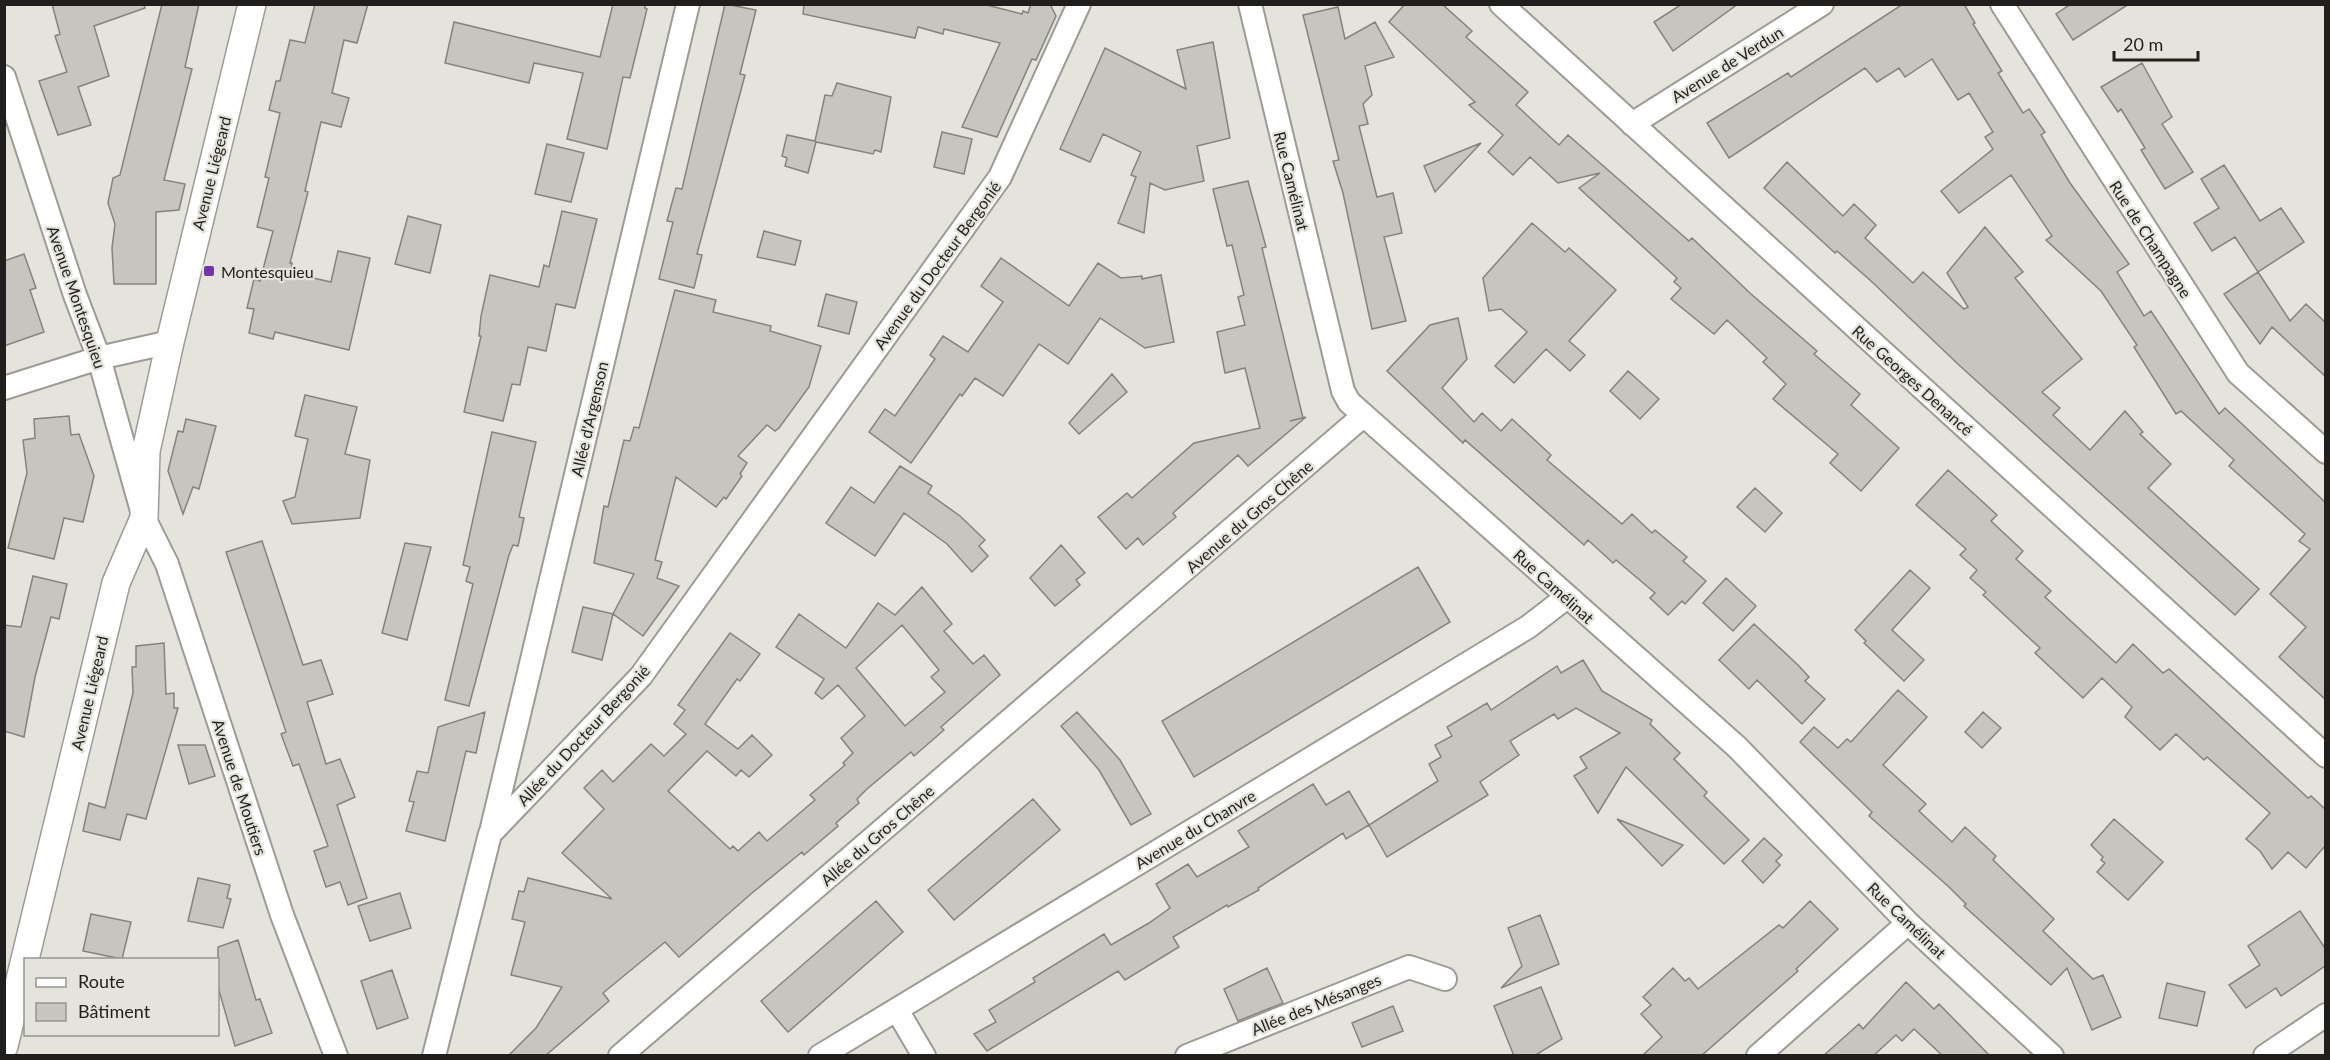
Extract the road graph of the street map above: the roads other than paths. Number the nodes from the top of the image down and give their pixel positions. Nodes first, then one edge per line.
1 (252, 4) edge
2 (688, 4) edge
3 (1079, 4) edge
4 (1250, 4) edge
5 (1501, 4) edge
6 (1821, 4) edge
7 (2002, 4) edge
8 (4, 77) edge
9 (1632, 124) junction
10 (170, 342) junction
11 (99, 358) junction
12 (4, 388) edge
13 (1363, 416) junction
14 (826, 419) joint
15 (2325, 452) edge
16 (144, 518) junction
17 (1567, 597) junction
18 (1134, 615) joint
19 (2325, 756) edge
20 (490, 834) junction
21 (1908, 923) junction
22 (25, 958) edge
23 (24, 963) edge
24 (1445, 979) dead end
25 (897, 1010) junction
26 (2325, 1015) edge
27 (4, 1046) edge
28 (336, 1056) edge
29 (434, 1056) edge
30 (620, 1056) edge
31 (820, 1056) edge
32 (924, 1056) edge
33 (1187, 1056) edge
34 (1758, 1056) edge
35 (2052, 1056) edge
36 (2265, 1056) edge

1 - 10 street, Avenue Liégeard
2 - 20 street, Allée d'Argenson
3 - 14 street, Avenue du Docteur Bergonié
4 - 13 street, Rue Camélinat
5 - 9 street, Rue Georges Denancé
6 - 9 street, Avenue de Verdun
7 - 15 street, Rue de Champagne
8 - 11 street, Avenue Montesquieu
9 - 19 street, Rue Georges Denancé
10 - 11 street
10 - 16 street, Avenue Liégeard
11 - 12 street
11 - 16 street, Avenue Montesquieu
13 - 17 street, Rue Camélinat
13 - 18 street, Avenue du Gros Chêne
14 - 20 street, Allée du Docteur Bergonié
16 - 22 street, Avenue Liégeard
16 - 28 street, Avenue de Moutiers
17 - 21 street, Rue Camélinat
17 - 25 street, Avenue du Chanvre
18 - 30 street, Allée du Gros Chêne
20 - 29 street, Allée du Docteur Bergonié
21 - 34 street
21 - 35 street, Rue Camélinat
23 - 27 street, Avenue Liégeard
24 - 33 street, Allée des Mésanges
25 - 31 street, Avenue du Chanvre
25 - 32 street
26 - 36 street

